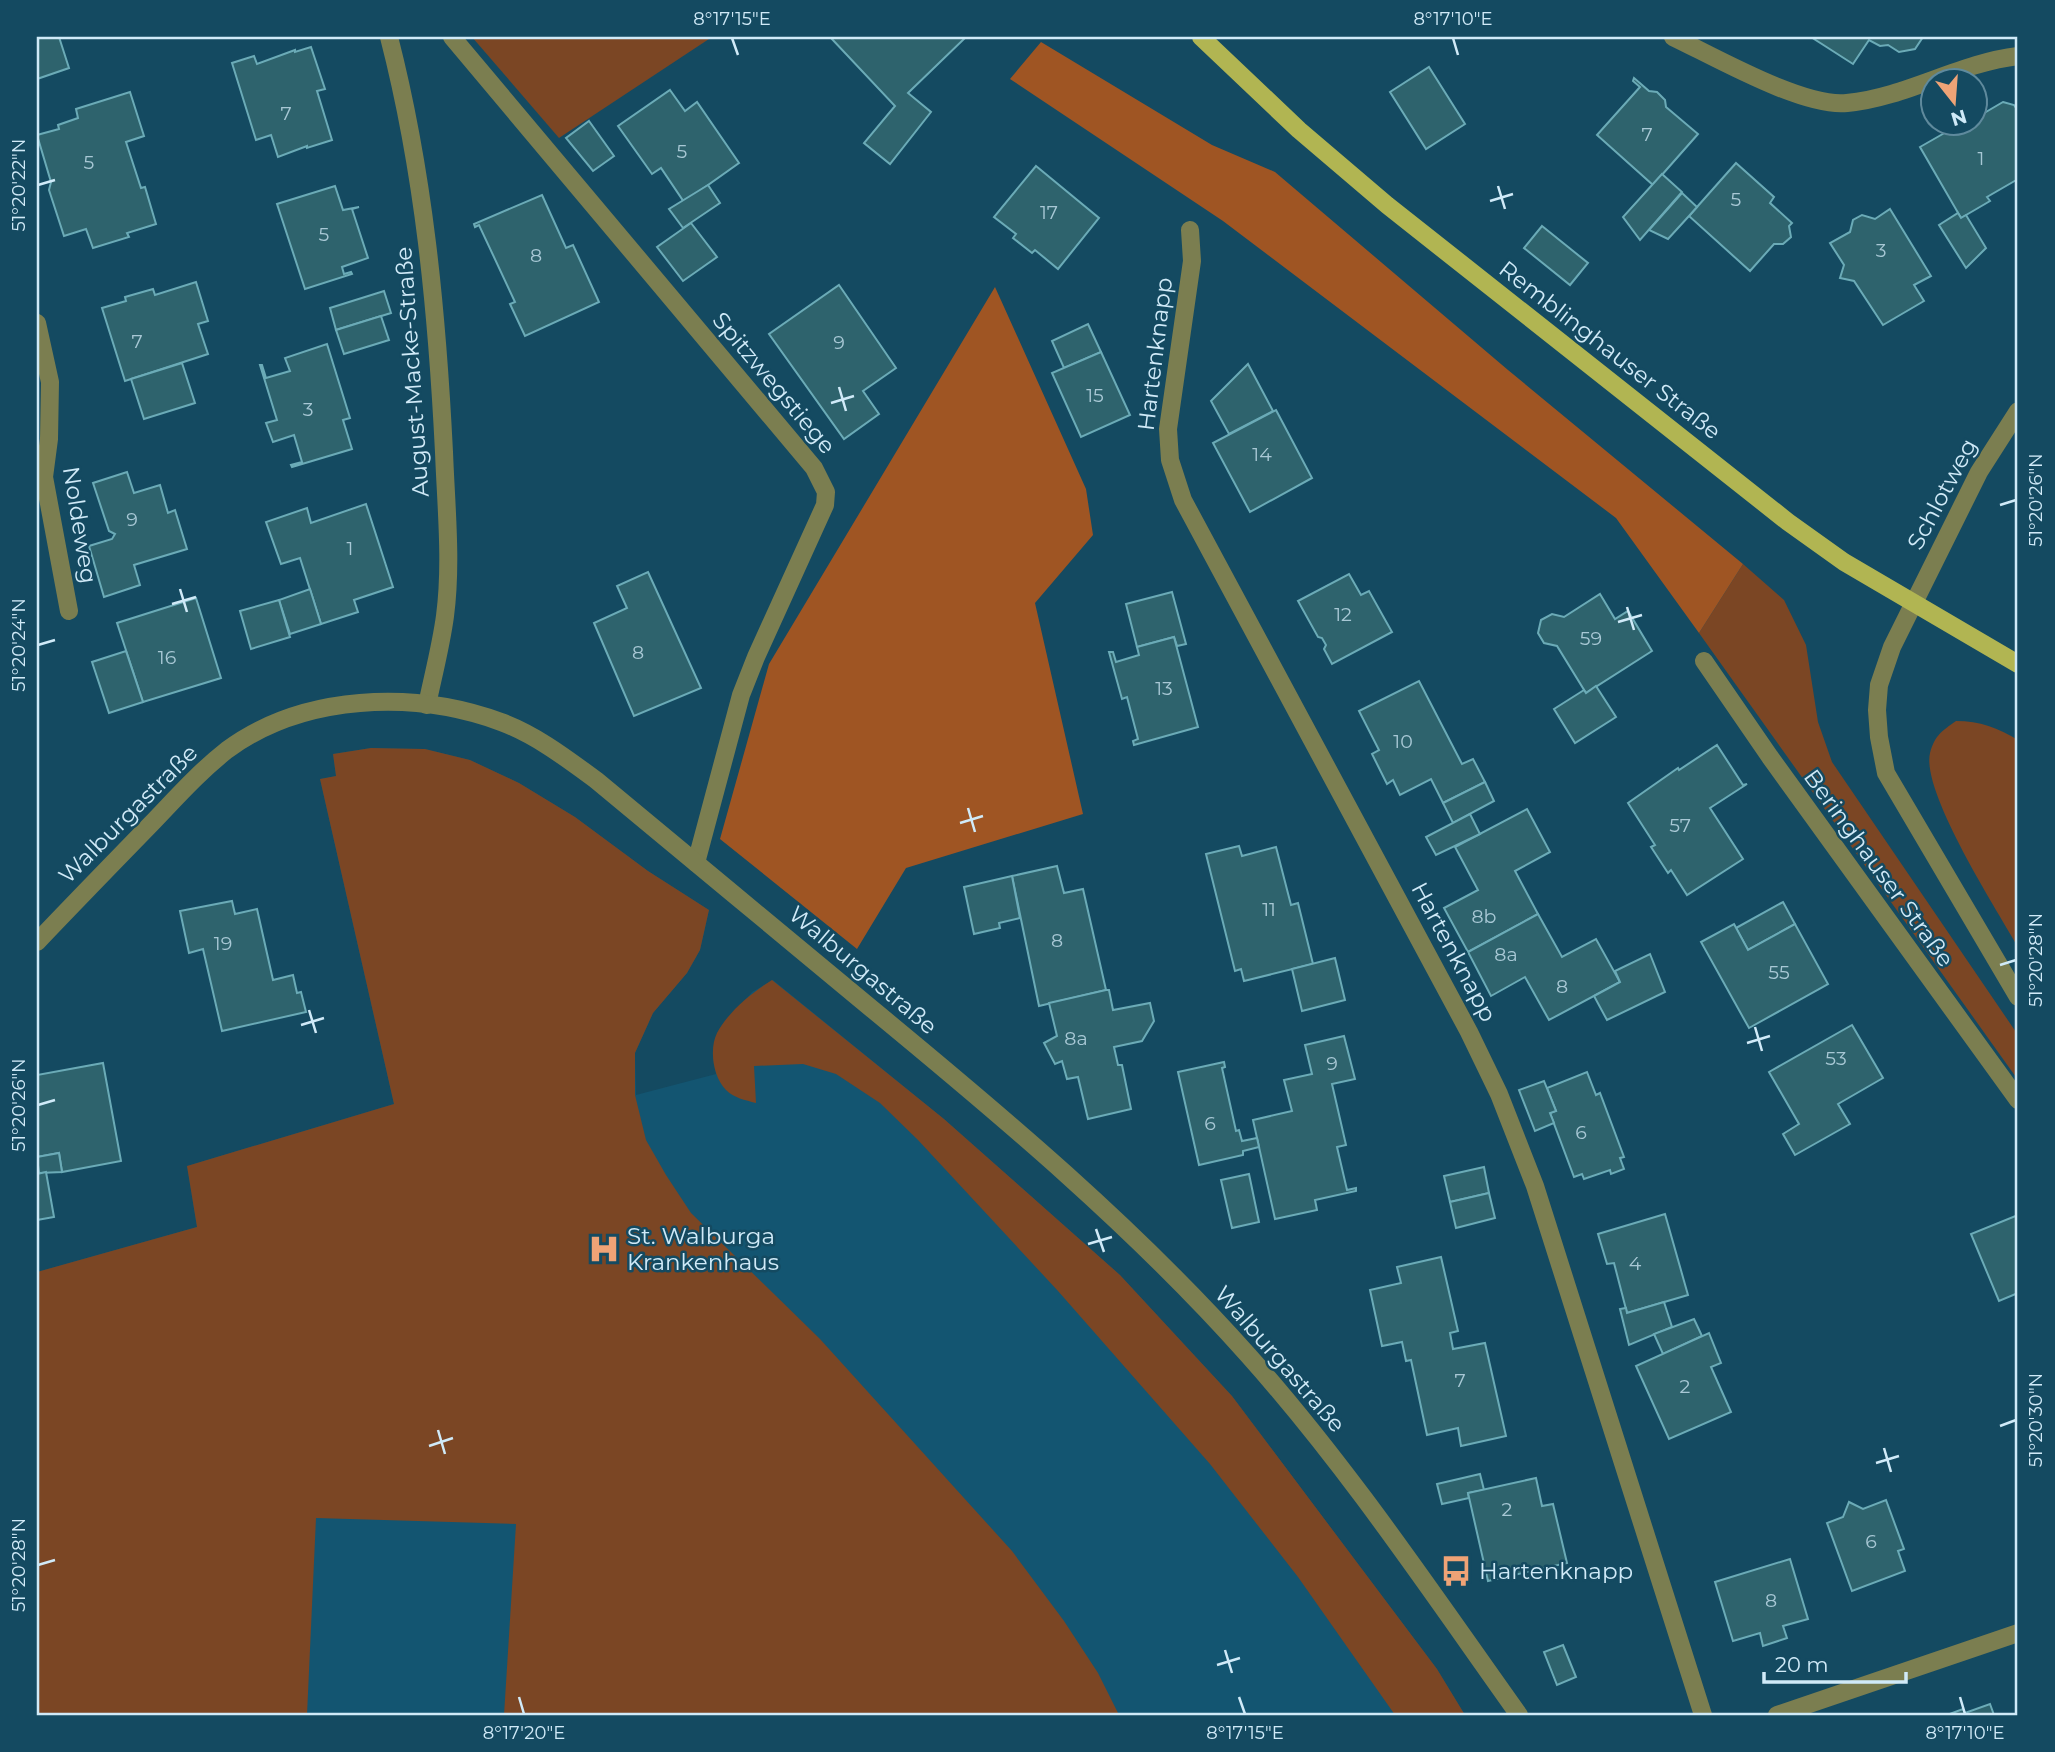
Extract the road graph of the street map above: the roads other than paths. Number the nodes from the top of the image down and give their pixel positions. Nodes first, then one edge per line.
1 (389, 37) edge
2 (452, 37) edge
3 (1201, 37) edge
4 (1673, 37) edge
5 (2018, 55) edge
6 (1190, 230) dead end
7 (37, 323) edge
8 (2018, 411) edge
9 (1913, 604) junction
10 (69, 611) dead end
11 (1704, 661) dead end
12 (2018, 664) edge
13 (427, 705) junction
14 (696, 863) junction
15 (37, 942) edge
16 (2018, 997) edge
17 (2018, 1100) edge
18 (2018, 1633) edge
19 (1519, 1715) edge
20 (1703, 1715) edge
21 (1777, 1715) edge

1 - 13 street, August-Macke-Straße
2 - 14 street, Spitzwegstiege
3 - 9 main road, Remblinghauser Straße
4 - 5 street
6 - 20 street, Hartenknapp
7 - 10 street, Noldeweg
8 - 9 street, Schlotweg
9 - 12 main road, Remblinghauser Straße
9 - 16 street, Beringhauser Straße
11 - 17 street, Beringhauser Straße
13 - 14 street, Walburgastraße
13 - 15 street, Walburgastraße
14 - 19 street, Walburgastraße
18 - 21 street

